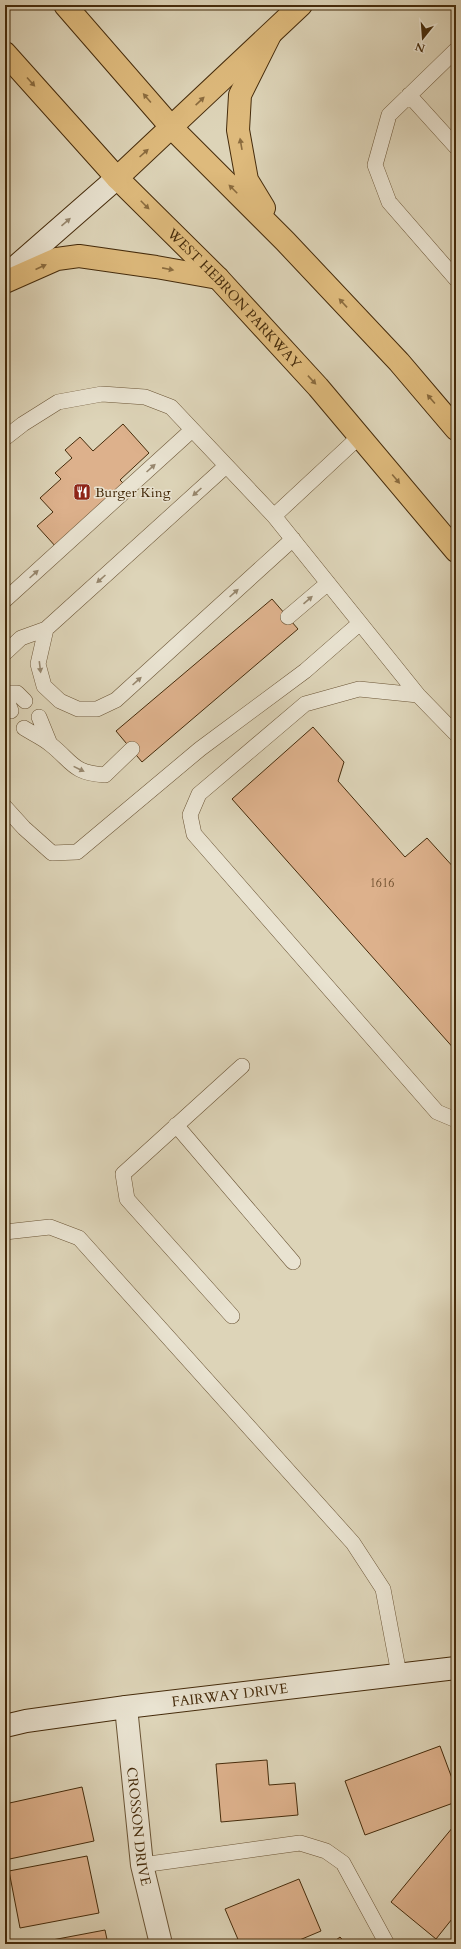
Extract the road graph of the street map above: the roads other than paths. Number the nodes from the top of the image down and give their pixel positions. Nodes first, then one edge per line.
1 (65, 5) edge
2 (301, 5) edge
3 (270, 35) junction
4 (456, 50) edge
5 (5, 53) edge
6 (409, 95) junction
7 (172, 128) junction
8 (456, 147) edge
9 (117, 178) junction
10 (285, 241) junction
11 (5, 276) edge
12 (218, 278) junction
13 (456, 279) edge
14 (5, 282) edge
15 (456, 429) edge
16 (192, 430) junction
17 (360, 436) junction
18 (5, 438) edge
19 (226, 466) junction
20 (274, 516) junction
21 (293, 539) junction
22 (456, 551) edge
23 (328, 583) junction
24 (5, 600) edge
25 (288, 617) dead end
26 (360, 623) junction
27 (46, 629) junction
28 (5, 653) edge
29 (5, 694) edge
30 (418, 695) junction
31 (25, 701) dead end
32 (10, 711) dead end
33 (39, 717) dead end
34 (24, 728) dead end
35 (456, 734) edge
36 (50, 744) junction
37 (132, 749) dead end
38 (6, 811) edge
39 (242, 1066) dead end
40 (456, 1120) edge
41 (176, 1125) junction
42 (5, 1232) edge
43 (293, 1262) dead end
44 (232, 1316) dead end
45 (456, 1668) edge
46 (399, 1674) junction
47 (126, 1707) junction
48 (5, 1726) edge
49 (142, 1865) junction
50 (161, 1944) edge
51 (387, 1944) edge

7 -> 1 main road
2 - 3 main road
7 -> 3 main road
10 -> 3 main road
4 - 6 lane
5 -> 9 main road, WEST HEBRON PARKWAY
6 - 8 lane
6 - 13 lane
9 -> 7 main road
10 -> 7 main road
11 -> 9 street
9 -> 12 main road, WEST HEBRON PARKWAY
15 -> 10 main road
14 -> 12 main road
12 -> 17 main road, WEST HEBRON PARKWAY
16 - 18 lane
16 - 19 lane
24 -> 16 lane
17 - 20 lane
17 -> 22 main road, WEST HEBRON PARKWAY
19 - 20 lane
19 -> 27 lane
20 - 21 lane
21 - 23 lane
27 -> 21 lane
25 -> 23 lane
23 - 26 lane
26 - 30 lane
26 - 38 lane
27 - 28 lane
29 - 31 lane
29 - 32 lane
30 - 35 lane
30 - 40 lane
33 - 36 lane
34 - 36 lane
36 -> 37 lane
39 - 41 lane
41 - 43 lane
41 - 44 lane
42 - 46 lane
45 - 46 street, FAIRWAY DRIVE
46 - 47 street, FAIRWAY DRIVE
47 - 48 street, FAIRWAY DRIVE
47 - 49 street, CROSSON DRIVE
49 - 50 street, CROSSON DRIVE
49 - 51 lane

